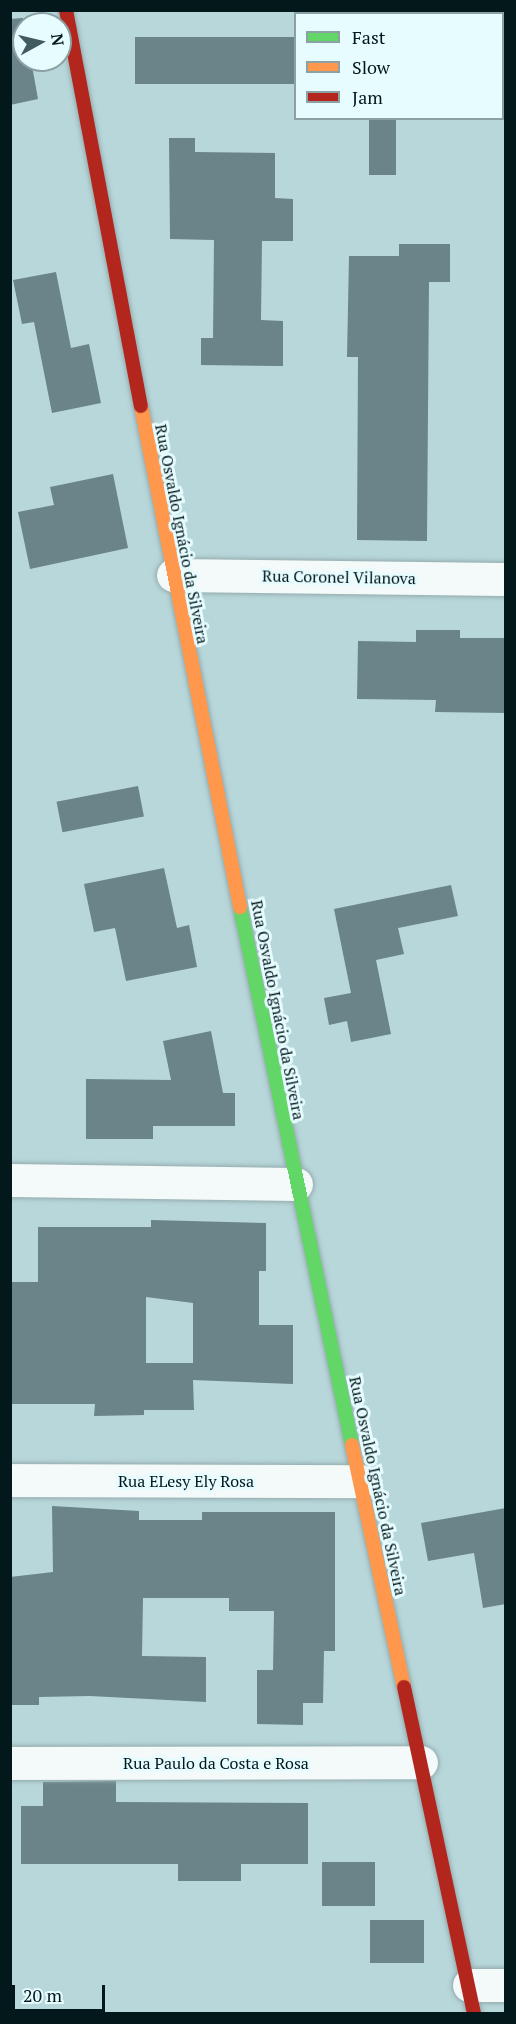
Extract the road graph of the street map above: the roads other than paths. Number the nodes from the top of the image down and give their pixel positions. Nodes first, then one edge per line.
1 (66, 10) edge
2 (173, 575) junction
3 (506, 579) edge
4 (10, 1180) edge
5 (296, 1184) junction
6 (10, 1480) edge
7 (361, 1481) junction
8 (421, 1762) junction
9 (10, 1763) edge
10 (506, 1985) edge
11 (471, 1999) edge

1 - 2 street, Rua Osvaldo Ignácio da Silveira
2 - 3 street, Rua Coronel Vilanova
2 - 5 street, Rua Osvaldo Ignácio da Silveira
4 - 5 street
5 - 7 street, Rua Osvaldo Ignácio da Silveira
6 - 7 street, Rua ELesy Ely Rosa
7 - 8 street, Rua Osvaldo Ignácio da Silveira
8 - 9 street, Rua Paulo da Costa e Rosa
8 - 11 street, Rua Osvaldo Ignácio da Silveira
10 - 11 street

